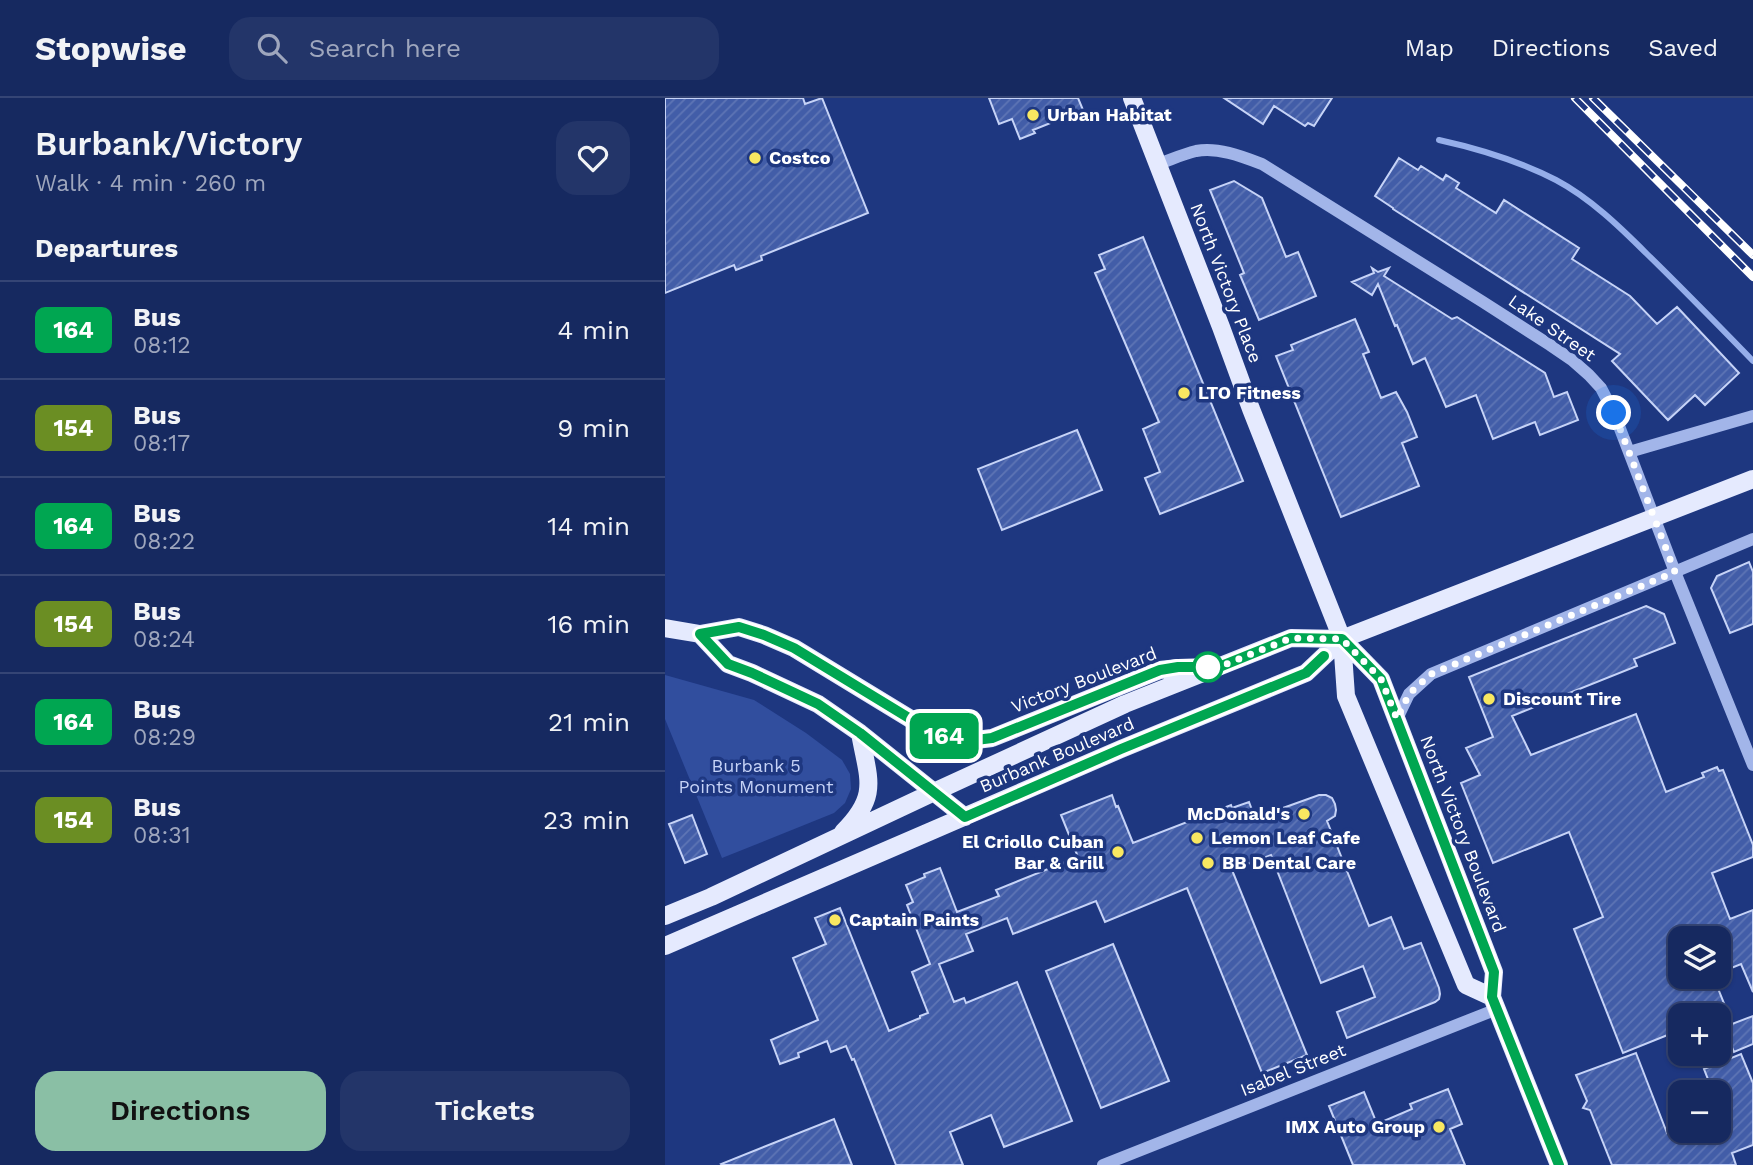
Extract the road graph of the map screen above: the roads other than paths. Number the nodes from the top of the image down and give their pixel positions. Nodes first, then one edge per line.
1 (1132, 98) edge
2 (1158, 164) junction
3 (1753, 416) edge
4 (1629, 452) junction
5 (1753, 479) edge
6 (1753, 538) edge
7 (1675, 572) junction
8 (665, 628) edge
9 (700, 634) junction
10 (1342, 639) junction
11 (1219, 667) junction
12 (1397, 719) junction
13 (860, 733) junction
14 (1753, 765) edge
15 (934, 792) junction
16 (965, 817) junction
17 (837, 838) junction
18 (665, 916) edge
19 (665, 946) edge
20 (1494, 1003) junction
21 (1103, 1165) edge
22 (1559, 1165) edge

1 - 2 main road, North Victory Place
2 - 4 street, Lake Street
2 - 10 main road, North Victory Place
3 - 4 street
4 - 7 street, Lake Street
5 - 10 main road, Burbank Boulevard
6 - 7 street
7 - 12 street
7 - 14 street, Lake Street
8 - 9 main road, Victory Boulevard
9 - 11 main road, Victory Boulevard
9 - 13 main road
10 - 11 main road, Burbank Boulevard
10 - 12 main road, North Victory Boulevard
10 - 16 main road, Burbank Boulevard
10 - 20 main road
11 - 15 main road, Burbank Boulevard
12 - 20 main road, North Victory Boulevard
13 - 15 main road
13 - 17 main road
15 - 16 main road
15 - 17 main road, Burbank Boulevard
16 - 19 main road, Burbank Boulevard
17 - 18 main road, Burbank Boulevard
20 - 21 street, Isabel Street
20 - 22 main road, North Victory Boulevard

